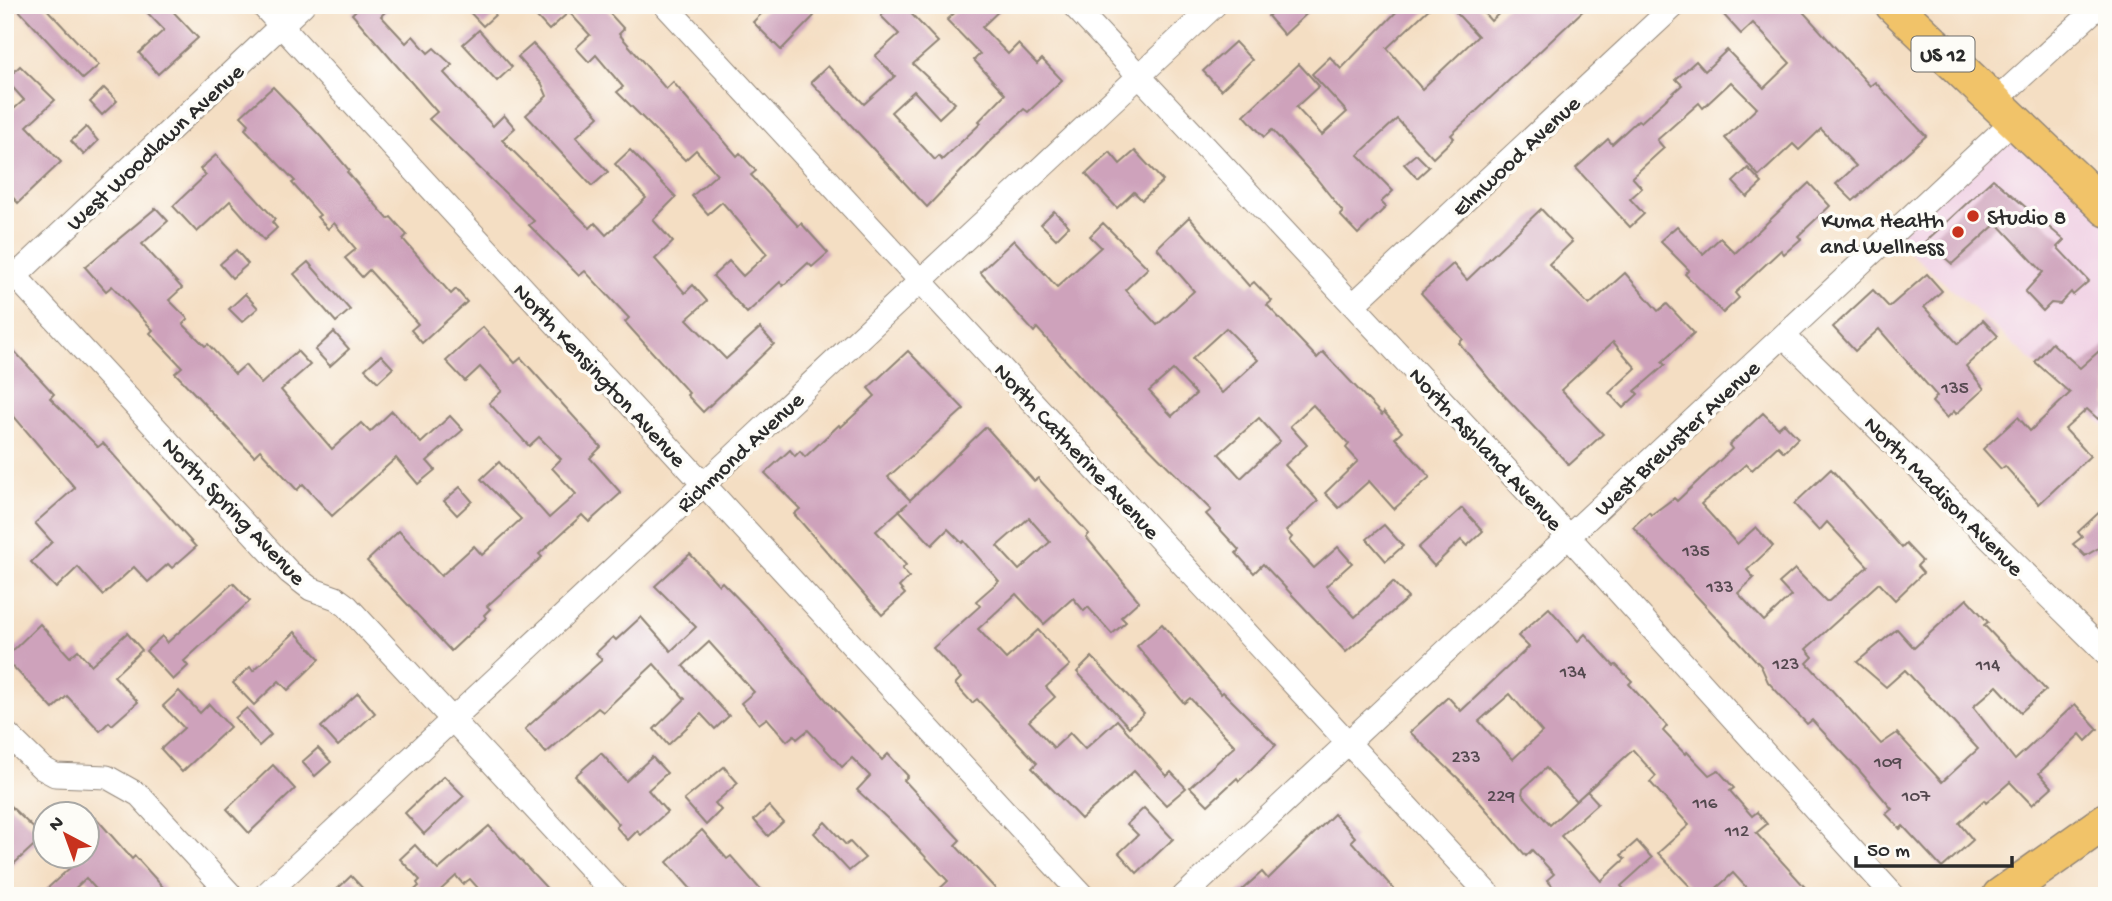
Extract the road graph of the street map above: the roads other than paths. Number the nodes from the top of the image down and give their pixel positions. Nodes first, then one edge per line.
1 (262, 5) edge
2 (303, 5) edge
3 (665, 5) edge
4 (1073, 5) edge
5 (1215, 5) edge
6 (1675, 5) edge
7 (1893, 5) edge
8 (2101, 5) edge
9 (281, 26) junction
10 (1139, 76) junction
11 (2004, 112) junction
12 (2107, 209) edge
13 (9, 276) edge
14 (921, 282) junction
15 (1354, 304) junction
16 (1783, 336) junction
17 (703, 485) junction
18 (1569, 536) junction
19 (2107, 654) edge
20 (452, 718) junction
21 (5, 732) edge
22 (1350, 741) junction
23 (2107, 820) edge
24 (232, 896) edge
25 (264, 896) edge
26 (616, 896) edge
27 (1083, 896) edge
28 (1184, 896) edge
29 (1490, 896) edge
30 (1894, 896) edge
31 (2000, 896) edge

1 - 9 street, North Kensington Avenue
2 - 9 street, West Woodlawn Avenue
3 - 14 street, North Catherine Avenue
4 - 10 street, North Ashland Avenue
5 - 10 street, Richmond Avenue
6 - 15 street, Elmwood Avenue
7 - 11 main road, US 12
8 - 11 street, West Brewster Avenue
9 - 13 street, West Woodlawn Avenue
9 - 17 street, North Kensington Avenue
10 - 14 street, Richmond Avenue
10 - 15 street, North Ashland Avenue
11 - 12 main road, US 12
11 - 16 street, West Brewster Avenue
13 - 20 street, North Spring Avenue
14 - 17 street, Richmond Avenue
14 - 22 street, North Catherine Avenue
15 - 18 street, North Ashland Avenue
16 - 18 street, West Brewster Avenue
16 - 19 street, North Madison Avenue
17 - 20 street, Richmond Avenue
17 - 27 street, North Kensington Avenue
18 - 22 street, West Brewster Avenue
18 - 30 street, North Ashland Avenue
20 - 25 street, Richmond Avenue
20 - 26 street, North Spring Avenue
21 - 24 street
22 - 28 street, West Brewster Avenue
22 - 29 street, North Catherine Avenue
23 - 31 main road

